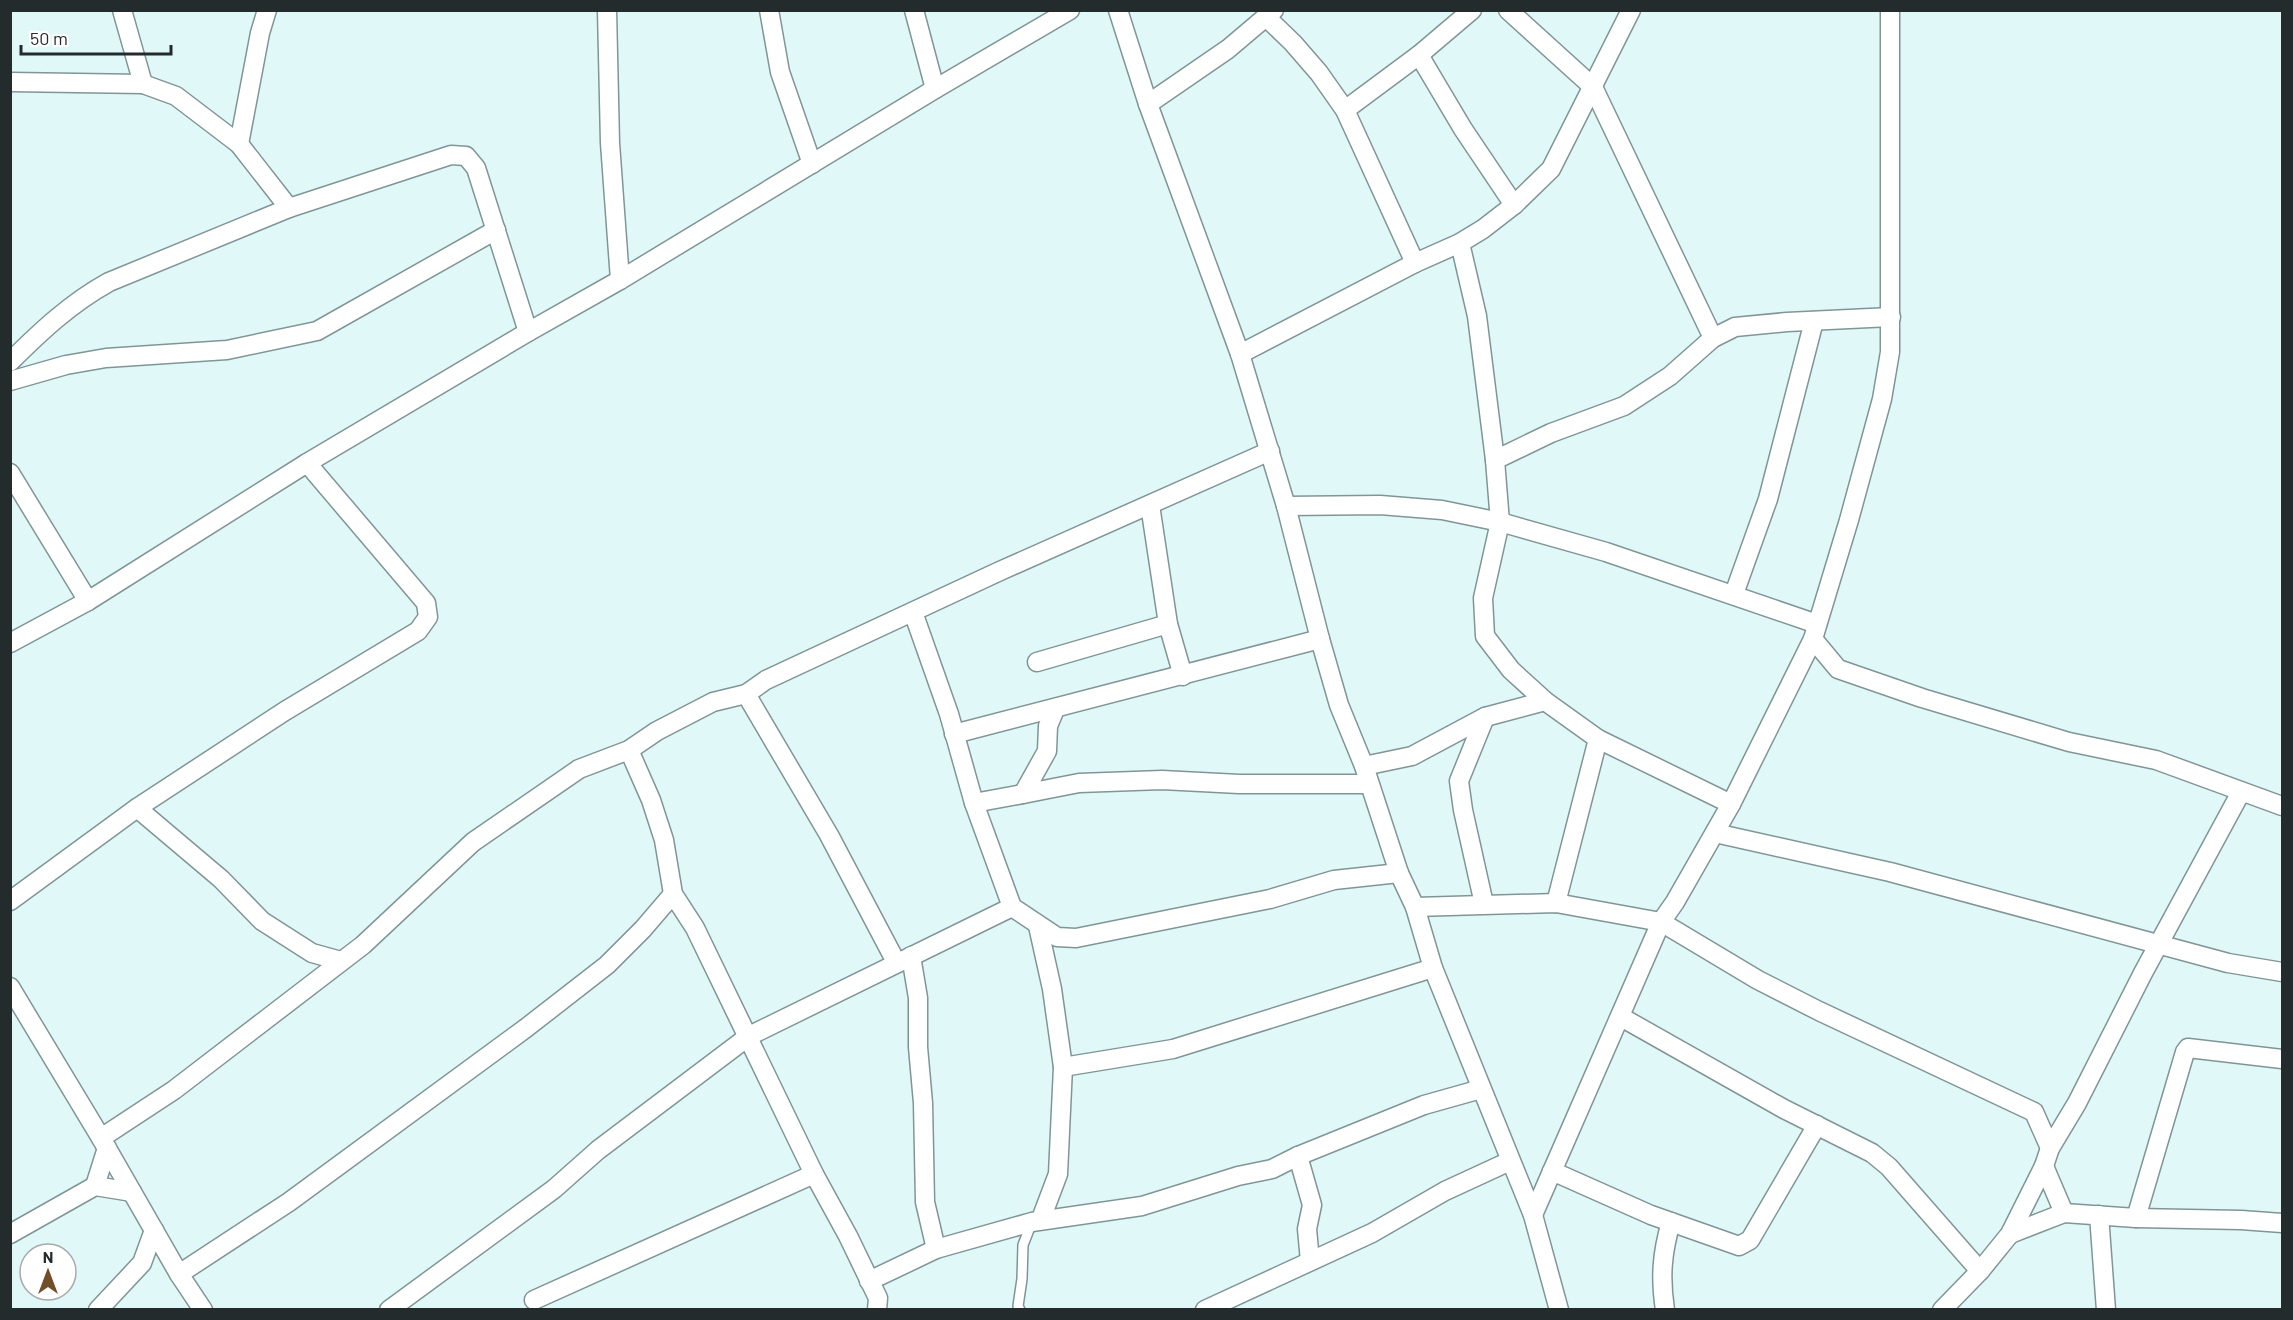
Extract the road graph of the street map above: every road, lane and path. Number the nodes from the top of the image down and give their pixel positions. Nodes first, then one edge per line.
1 (122, 10) edge
2 (267, 10) edge
3 (607, 10) edge
4 (769, 10) edge
5 (914, 10) edge
6 (1070, 10) edge
7 (1118, 10) edge
8 (1472, 10) edge
9 (1508, 10) edge
10 (1631, 10) edge
11 (1890, 10) edge
12 (1270, 14) edge
13 (1419, 55) junction
14 (10, 82) edge
15 (143, 84) junction
16 (1593, 87) junction
17 (935, 89) junction
18 (1148, 104) junction
19 (1345, 110) junction
20 (239, 144) junction
21 (812, 165) junction
22 (1514, 205) junction
23 (289, 208) junction
24 (496, 230) junction
25 (1460, 243) junction
26 (1415, 263) junction
27 (620, 280) junction
28 (1891, 317) junction
29 (1814, 321) junction
30 (528, 332) junction
31 (1713, 338) junction
32 (1240, 354) junction
33 (10, 362) edge
34 (10, 381) edge
35 (1270, 451) junction
36 (1495, 460) junction
37 (307, 463) junction
38 (10, 473) edge
39 (1150, 505) junction
40 (1286, 506) junction
41 (1500, 522) junction
42 (1734, 594) junction
43 (88, 601) junction
44 (913, 612) junction
45 (1168, 624) junction
46 (1815, 631) junction
47 (1320, 639) junction
48 (10, 643) edge
49 (1037, 662) dead end
50 (1183, 676) junction
51 (747, 694) junction
52 (1545, 702) junction
53 (1056, 709) junction
54 (1485, 717) junction
55 (954, 734) junction
56 (1598, 739) junction
57 (629, 750) junction
58 (1366, 775) junction
59 (2241, 792) junction
60 (1023, 794) junction
61 (974, 803) junction
62 (1731, 804) junction
63 (2283, 806) edge
64 (137, 808) junction
65 (1715, 833) junction
66 (1399, 873) junction
67 (673, 894) junction
68 (10, 902) edge
69 (1556, 903) junction
70 (1484, 904) junction
71 (1012, 907) junction
72 (1415, 907) junction
73 (1661, 922) junction
74 (1038, 926) junction
75 (2158, 944) junction
76 (904, 959) junction
77 (341, 961) junction
78 (1434, 969) junction
79 (2283, 972) edge
80 (11, 989) edge
81 (1621, 1017) junction
82 (749, 1036) junction
83 (2283, 1059) edge
84 (1063, 1067) junction
85 (1481, 1089) junction
86 (1817, 1125) junction
87 (104, 1143) junction
88 (2050, 1148) junction
89 (1298, 1156) junction
90 (1510, 1161) junction
91 (2044, 1166) junction
92 (1552, 1171) junction
93 (814, 1174) junction
94 (95, 1186) junction
95 (132, 1192) junction
96 (2064, 1213) junction
97 (1533, 1215) junction
98 (2099, 1215) junction
99 (2136, 1218) junction
100 (1036, 1220) junction
101 (1671, 1222) junction
102 (2283, 1223) edge
103 (154, 1230) junction
104 (10, 1234) edge
105 (2010, 1234) junction
106 (936, 1249) junction
107 (1310, 1261) junction
108 (142, 1263) junction
109 (177, 1271) junction
110 (1980, 1271) junction
111 (869, 1281) junction
112 (534, 1300) dead end
113 (98, 1310) edge
114 (203, 1310) edge
115 (389, 1310) edge
116 (877, 1310) edge
117 (1020, 1310) edge
118 (1205, 1310) edge
119 (1559, 1310) edge
120 (1665, 1310) edge
121 (1942, 1310) edge
122 (2106, 1310) edge

1 - 15 street
2 - 20 street
3 - 27 street
4 - 21 street
5 - 17 street
6 - 17 street
7 - 18 street
8 - 13 street
9 - 16 street
10 - 16 street
11 - 28 street
12 - 18 street
12 - 19 street
13 - 19 street
13 - 22 street
14 - 15 street
15 - 20 street
16 - 22 street
16 - 31 street
17 - 21 street
18 - 32 street
19 - 26 street
20 - 23 street
21 - 27 street
22 - 25 street
23 - 24 street
23 - 33 street
24 - 30 street
24 - 34 street
25 - 26 street
25 - 36 street
26 - 32 street
27 - 30 street
28 - 29 street
28 - 46 street
29 - 31 street
29 - 42 street
30 - 37 street
31 - 36 street
32 - 35 street
35 - 39 street
35 - 40 street
36 - 41 street
37 - 43 street
37 - 64 street
38 - 43 street
39 - 44 street
39 - 45 street
40 - 41 street
40 - 47 street
41 - 42 street
41 - 52 street
42 - 46 street
43 - 48 street
44 - 51 street
44 - 55 street
45 - 49 street
45 - 50 street
46 - 59 street
46 - 62 street
47 - 50 street
47 - 58 street
50 - 53 street
51 - 57 street
51 - 76 street
52 - 54 street
52 - 56 street
53 - 55 street
53 - 60 street
54 - 58 street
54 - 70 street
55 - 61 street
56 - 62 street
56 - 69 street
57 - 67 street
57 - 77 street
58 - 60 street
58 - 66 street
59 - 63 street
59 - 75 street
60 - 61 street
61 - 71 street
62 - 65 street
64 - 68 street
64 - 77 street
65 - 73 street
65 - 75 street
66 - 72 street
66 - 74 street
67 - 82 street
67 - 109 street
69 - 70 street
69 - 73 street
70 - 72 street
71 - 74 street
71 - 76 street
72 - 78 street
73 - 81 street
73 - 88 street
74 - 84 street
75 - 79 street
75 - 88 street
76 - 82 street
76 - 106 street
77 - 87 street
78 - 84 street
78 - 85 street
80 - 87 street
81 - 86 street
81 - 92 street
82 - 93 street
82 - 115 street
83 - 99 street
84 - 100 street
85 - 89 street
85 - 90 street
86 - 101 street
86 - 110 street
87 - 94 street
87 - 95 street
88 - 91 street
89 - 100 street
89 - 107 street
90 - 97 street
90 - 107 street
91 - 96 street
91 - 105 street
92 - 97 street
92 - 101 street
93 - 111 street
93 - 112 street
94 - 95 street
94 - 104 street
95 - 103 street
96 - 98 street
96 - 105 street
97 - 119 street
98 - 99 street
98 - 122 street
99 - 102 street
100 - 106 street
100 - 117 lane
101 - 120 street
103 - 108 street
103 - 109 street
105 - 110 street
106 - 111 street
107 - 118 street
108 - 109 street
108 - 113 street
109 - 114 street
110 - 121 street
111 - 116 street

